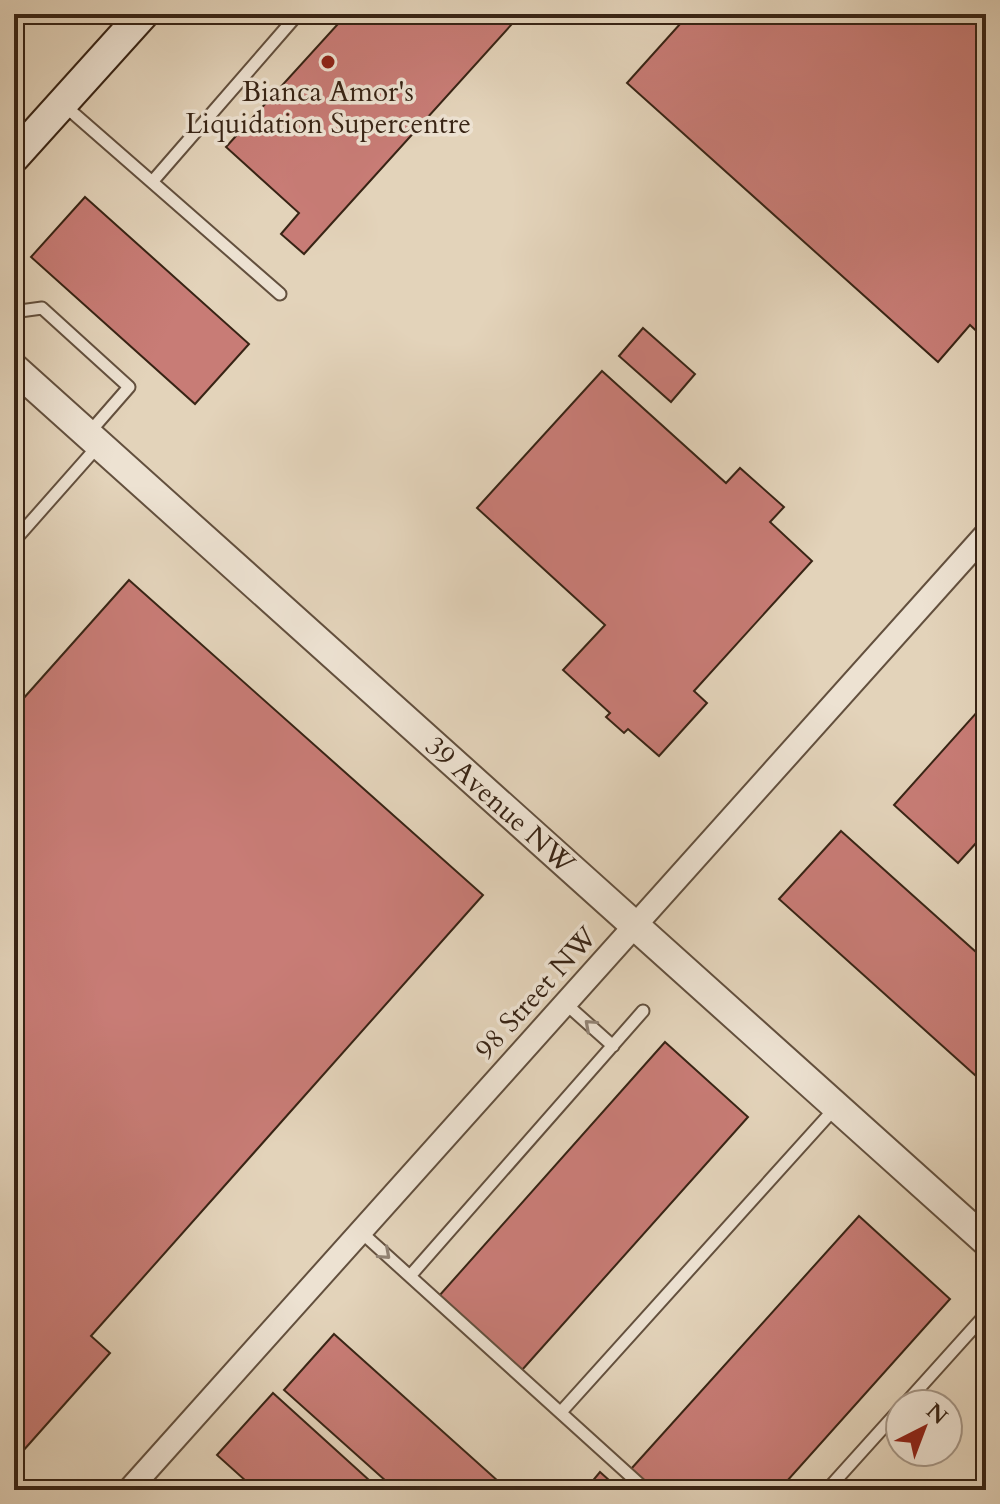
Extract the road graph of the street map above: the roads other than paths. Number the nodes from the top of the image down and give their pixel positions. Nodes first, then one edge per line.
1 (143, 14) edge
2 (298, 14) edge
3 (62, 104) junction
4 (14, 157) edge
5 (152, 182) junction
6 (280, 294) dead end
7 (14, 317) edge
8 (14, 368) edge
9 (93, 440) junction
10 (986, 534) edge
11 (14, 541) edge
12 (636, 927) junction
13 (566, 1004) junction
14 (643, 1011) dead end
15 (613, 1046) junction
16 (836, 1106) junction
17 (361, 1232) junction
18 (986, 1241) edge
19 (410, 1276) junction
20 (986, 1314) edge
21 (919, 1388) edge
22 (561, 1412) junction
23 (884, 1427) edge
24 (129, 1490) edge
25 (646, 1490) edge
26 (827, 1490) edge

1 - 3 main road
2 - 5 lane
3 - 4 main road
3 - 5 lane
5 - 6 lane
7 - 9 lane
8 - 9 street, 39 Avenue NW
9 - 11 lane
9 - 12 street, 39 Avenue NW
10 - 12 street, 98 Street NW
12 - 13 street, 98 Street NW
12 - 16 street, 39 Avenue NW
15 -> 13 lane
13 - 17 street, 98 Street NW
14 - 15 lane
15 - 19 lane
16 - 18 street, 39 Avenue NW
16 - 22 lane
17 -> 19 lane
17 - 24 street, 98 Street NW
19 - 22 lane
20 - 21 lane
22 - 25 lane
23 - 26 lane

